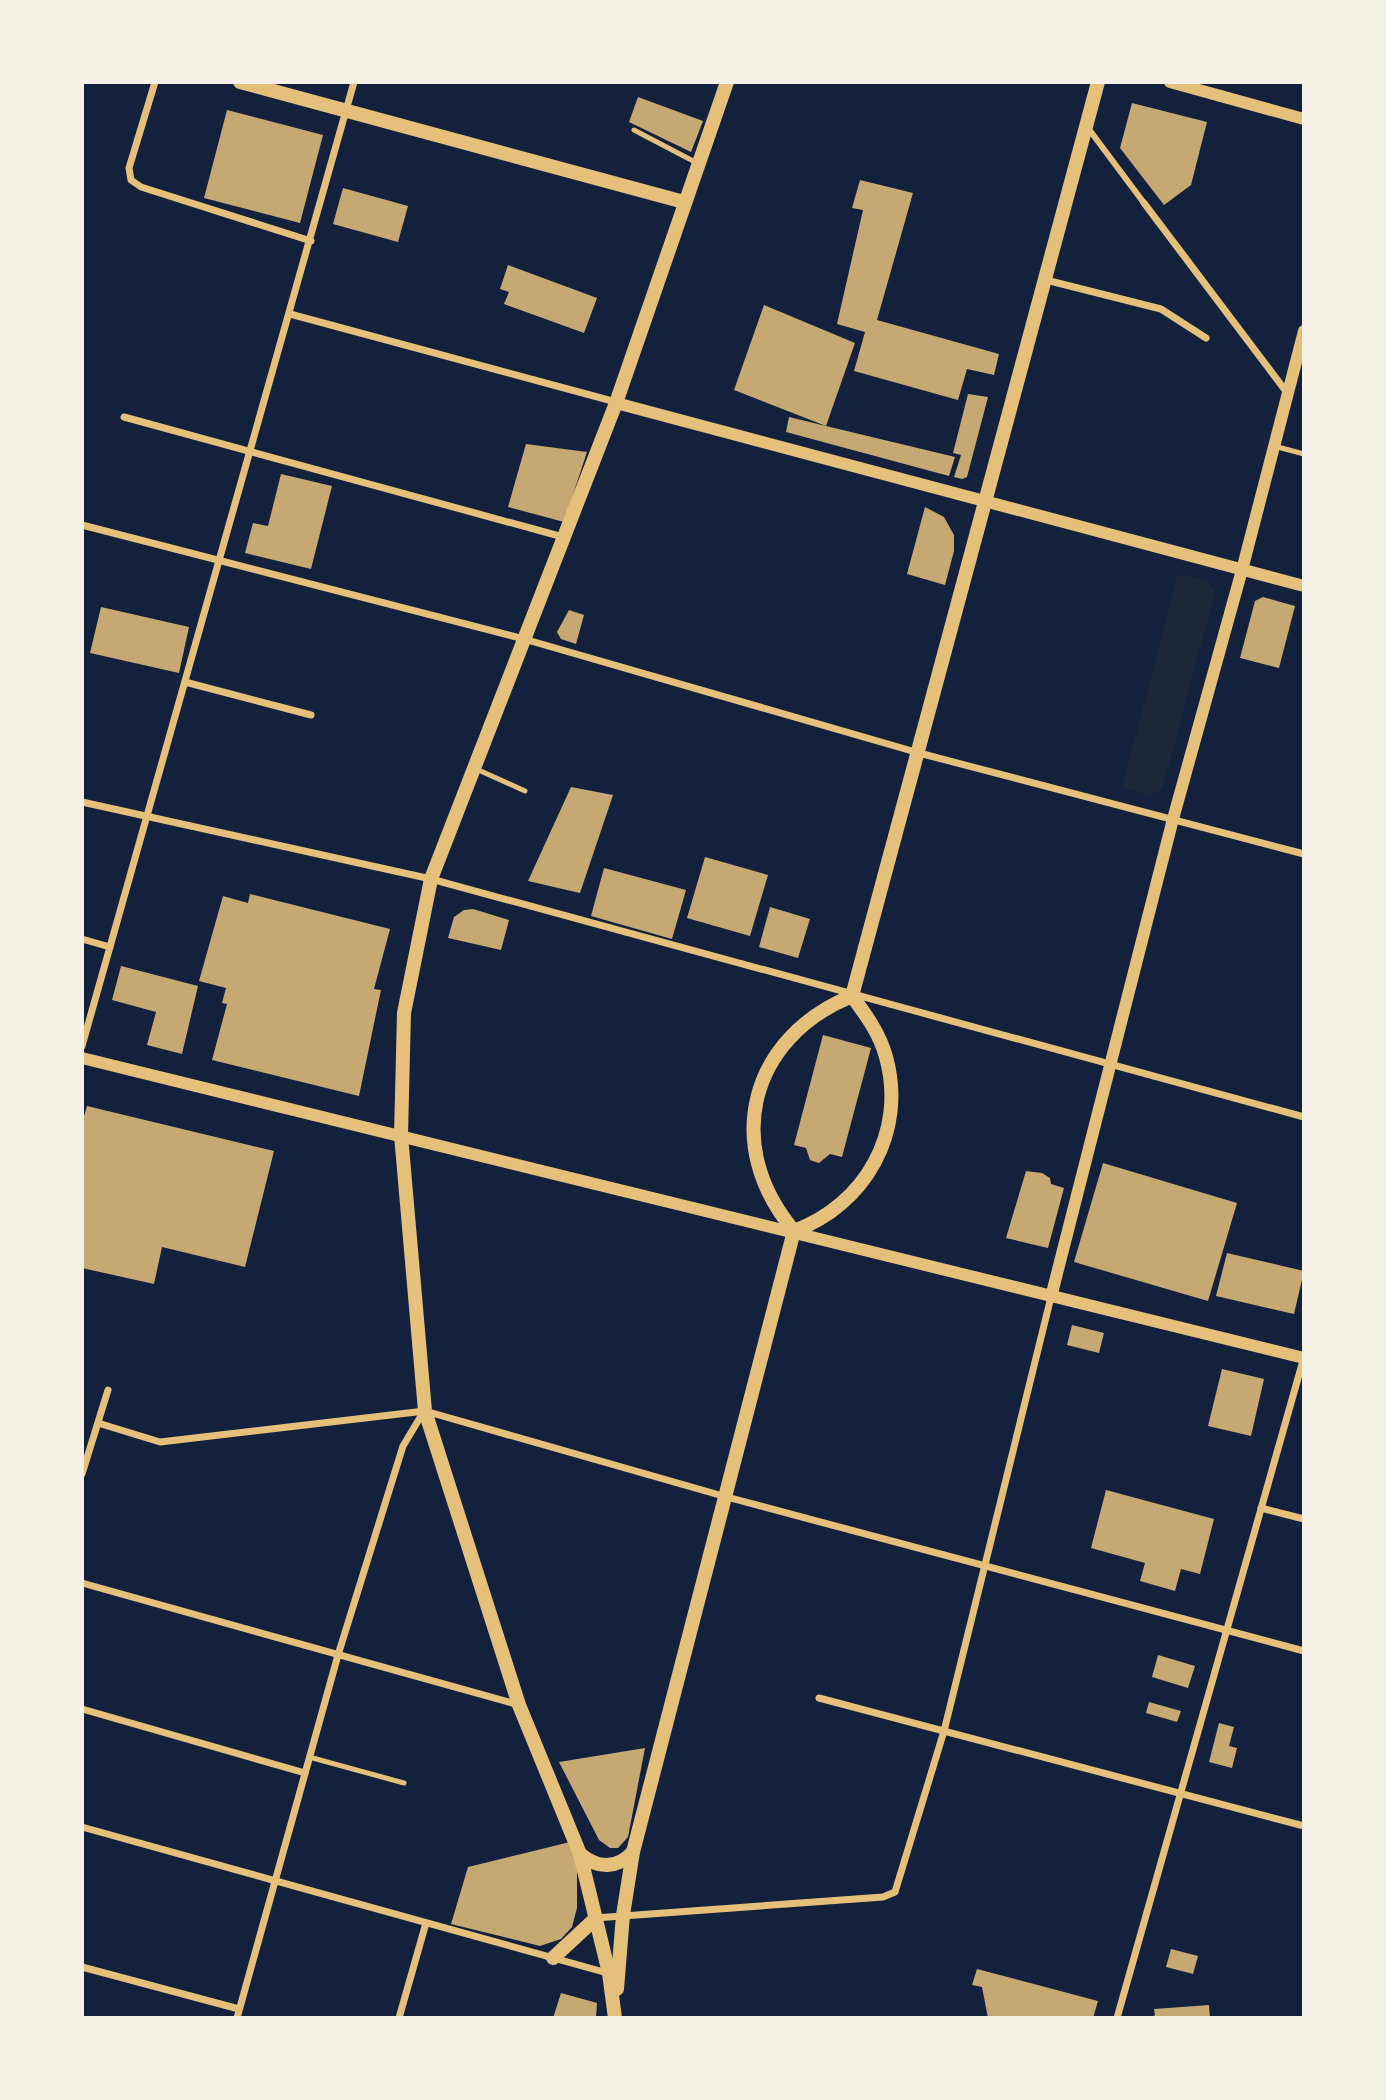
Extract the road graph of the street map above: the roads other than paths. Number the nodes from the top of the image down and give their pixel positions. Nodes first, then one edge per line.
1 (155, 82) edge
2 (240, 82) edge
3 (354, 82) edge
4 (727, 82) edge
5 (1098, 82) edge
6 (1170, 82) edge
7 (345, 111) junction
8 (1304, 119) edge
9 (1087, 127) junction
10 (634, 130) dead end
11 (698, 163) junction
12 (684, 202) junction
13 (1144, 203) joint
14 (311, 241) junction
15 (1045, 280) junction
16 (290, 314) junction
17 (1304, 331) edge
18 (1206, 338) dead end
19 (1288, 394) junction
20 (616, 402) junction
21 (124, 418) dead end
22 (1274, 446) junction
23 (251, 454) junction
24 (1304, 454) edge
25 (986, 503) junction
26 (82, 525) edge
27 (564, 538) junction
28 (219, 563) junction
29 (1242, 570) junction
30 (1304, 586) edge
31 (524, 639) junction
32 (185, 682) junction
33 (311, 715) dead end
34 (919, 753) junction
35 (474, 768) junction
36 (525, 791) dead end
37 (82, 802) edge
38 (147, 817) junction
39 (1173, 819) junction
40 (1304, 854) edge
41 (431, 879) junction
42 (82, 939) edge
43 (110, 947) junction
44 (852, 996) junction
45 (82, 1046) edge
46 (82, 1058) edge
47 (1111, 1065) junction
48 (1304, 1117) edge
49 (401, 1135) junction
50 (794, 1231) junction
51 (1051, 1297) junction
52 (1304, 1357) edge
53 (108, 1390) dead end
54 (425, 1411) junction
55 (98, 1423) junction
56 (82, 1474) edge
57 (723, 1496) junction
58 (1261, 1508) junction
59 (1304, 1519) edge
60 (983, 1564) junction
61 (82, 1583) edge
62 (1226, 1632) junction
63 (1304, 1651) edge
64 (338, 1655) junction
65 (819, 1698) dead end
66 (519, 1705) junction
67 (82, 1709) edge
68 (944, 1731) junction
69 (309, 1757) junction
70 (305, 1773) junction
71 (404, 1783) dead end
72 (1181, 1794) junction
73 (1304, 1826) edge
74 (82, 1827) edge
75 (633, 1852) junction
76 (580, 1854) junction
77 (275, 1881) junction
78 (623, 1915) junction
79 (595, 1919) junction
80 (426, 1923) junction
81 (552, 1958) junction
82 (82, 1967) edge
83 (613, 1975) junction
84 (238, 2013) edge
85 (615, 2014) edge
86 (399, 2018) edge
87 (1117, 2018) edge

1 - 14 street
2 - 7 main road
3 - 7 street
4 - 11 main road
5 - 9 main road
6 - 8 street
7 - 12 main road
7 - 14 street
9 - 13 street
9 - 15 main road
10 - 11 lane
11 - 12 main road
12 - 20 main road
13 - 19 street
14 - 16 street
15 - 18 street
15 - 25 main road
16 - 20 street
16 - 23 street
17 - 19 street
19 - 22 street
20 - 25 street
20 - 27 main road
21 - 23 street
22 - 24 lane
22 - 29 street
23 - 27 street
23 - 28 street
25 - 29 street
25 - 34 main road
26 - 28 street
27 - 31 main road
28 - 31 street
28 - 32 street
29 - 30 street
29 - 39 street
31 - 34 street
31 - 35 main road
32 - 33 street
32 - 38 street
34 - 39 street
34 - 44 main road
35 - 36 lane
35 - 41 main road
37 - 38 street
38 - 41 street
38 - 43 street
39 - 40 street
39 - 47 street
41 - 44 street
41 - 49 main road
42 - 43 street
43 - 45 street
44 - 47 street
44 - 50 main road
44 - 50 main road
46 - 49 street
47 - 48 street
47 - 51 street
49 - 50 street
49 - 54 main road
50 - 51 street
50 - 57 main road
51 - 52 street
51 - 60 street
52 - 58 street
53 - 55 street
54 - 55 street
54 - 57 street
54 - 64 street
54 - 66 main road
55 - 56 street
57 - 60 street
57 - 75 main road
58 - 59 street
58 - 62 street
60 - 62 street
60 - 68 street
61 - 64 street
62 - 63 street
62 - 72 street
64 - 66 street
64 - 69 street
65 - 68 street
66 - 76 main road
67 - 70 street
68 - 72 street
68 - 78 street
69 - 70 street
69 - 71 lane
70 - 77 street
72 - 73 street
72 - 87 street
74 - 77 street
75 - 76 main road
75 - 78 main road
76 - 79 main road
77 - 80 street
77 - 84 street
78 - 79 street
78 - 83 main road
79 - 81 main road
79 - 83 main road
80 - 81 street
80 - 86 street
81 - 83 street
82 - 84 street
83 - 85 main road

